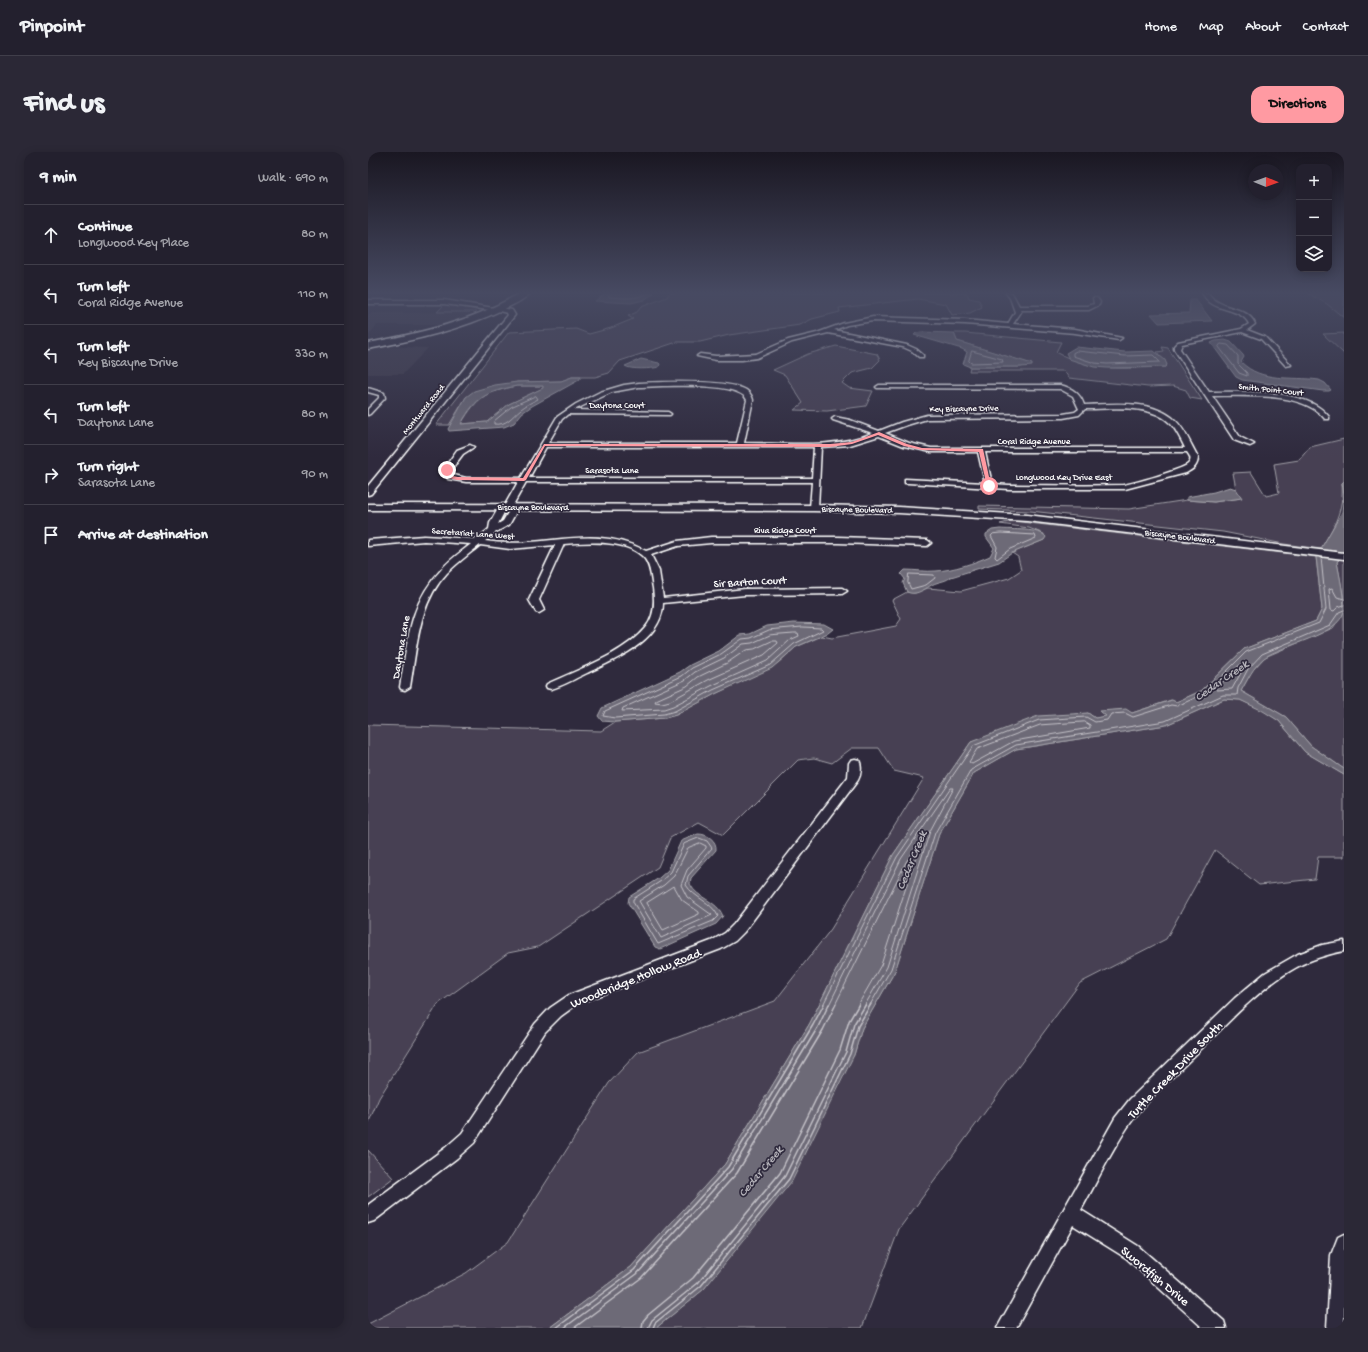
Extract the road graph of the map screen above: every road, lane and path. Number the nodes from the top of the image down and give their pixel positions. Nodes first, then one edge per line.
1 (485, 348) edge
2 (775, 348) edge
3 (909, 348) edge
4 (1177, 348) edge
5 (1272, 348) edge
6 (700, 356) dead end
7 (921, 356) dead end
8 (1288, 365) dead end
9 (879, 386) dead end
10 (368, 390) edge
11 (1208, 394) junction
12 (1082, 407) junction
13 (567, 412) junction
14 (368, 413) edge
15 (668, 414) dead end
16 (1327, 418) dead end
17 (835, 419) dead end
18 (879, 434) junction
19 (1250, 444) dead end
20 (544, 445) junction
21 (740, 445) junction
22 (818, 446) junction
23 (470, 447) dead end
24 (981, 450) junction
25 (1190, 450) junction
26 (524, 480) junction
27 (815, 480) junction
28 (908, 481) dead end
29 (989, 486) junction
30 (368, 492) edge
31 (368, 507) edge
32 (509, 507) junction
33 (814, 508) junction
34 (493, 530) junction
35 (561, 541) junction
36 (368, 543) edge
37 (479, 543) junction
38 (927, 544) dead end
39 (645, 554) junction
40 (1344, 556) edge
41 (842, 591) dead end
42 (659, 600) junction
43 (539, 610) dead end
44 (405, 686) dead end
45 (550, 686) dead end
46 (855, 763) dead end
47 (1344, 946) edge
48 (1070, 1213) junction
49 (368, 1215) edge
50 (1344, 1243) edge
51 (1006, 1328) edge
52 (1217, 1328) edge
53 (1336, 1328) edge

1 - 30 street, Montward Road
2 - 6 street
3 - 7 street
4 - 11 street
5 - 8 street
9 - 12 street
10 - 14 street
11 - 16 street, Smith Point Court
11 - 19 street
12 - 18 street, Key Biscayne Drive
12 - 25 street
13 - 15 street, Daytona Court
13 - 20 street, Daytona Lane
13 - 21 street, Daytona Lane
17 - 18 street, Coral Ridge Avenue
18 - 22 street, Key Biscayne Drive
18 - 24 street, Coral Ridge Avenue
20 - 21 street, Key Biscayne Drive
20 - 26 street, Daytona Lane
21 - 22 street, Key Biscayne Drive
22 - 27 street
23 - 26 street, Sarasota Lane
24 - 25 street, Coral Ridge Avenue
24 - 29 street
25 - 29 street, Longwood Key Drive East
26 - 27 street, Sarasota Lane
26 - 32 street, Daytona Lane
27 - 33 street
28 - 29 street, Longwood Key Drive East
31 - 32 street, Biscayne Boulevard
32 - 33 street, Biscayne Boulevard
32 - 34 street
32 - 34 street, Daytona Lane
33 - 40 street, Biscayne Boulevard
34 - 37 street, Daytona Lane
35 - 37 street, Secretariat Lane West
35 - 39 street, Secretariat Lane West
35 - 43 street
36 - 37 street, Secretariat Lane West
37 - 44 street, Daytona Lane
38 - 39 street, Riva Ridge Court
39 - 42 street
41 - 42 street, Sir Barton Court
42 - 45 street
46 - 49 street, Woodbridge Hollow Road
47 - 48 street, Turtle Creek Drive South
48 - 51 street, Turtle Creek Drive South
48 - 52 street, Swordfish Drive
50 - 53 street

